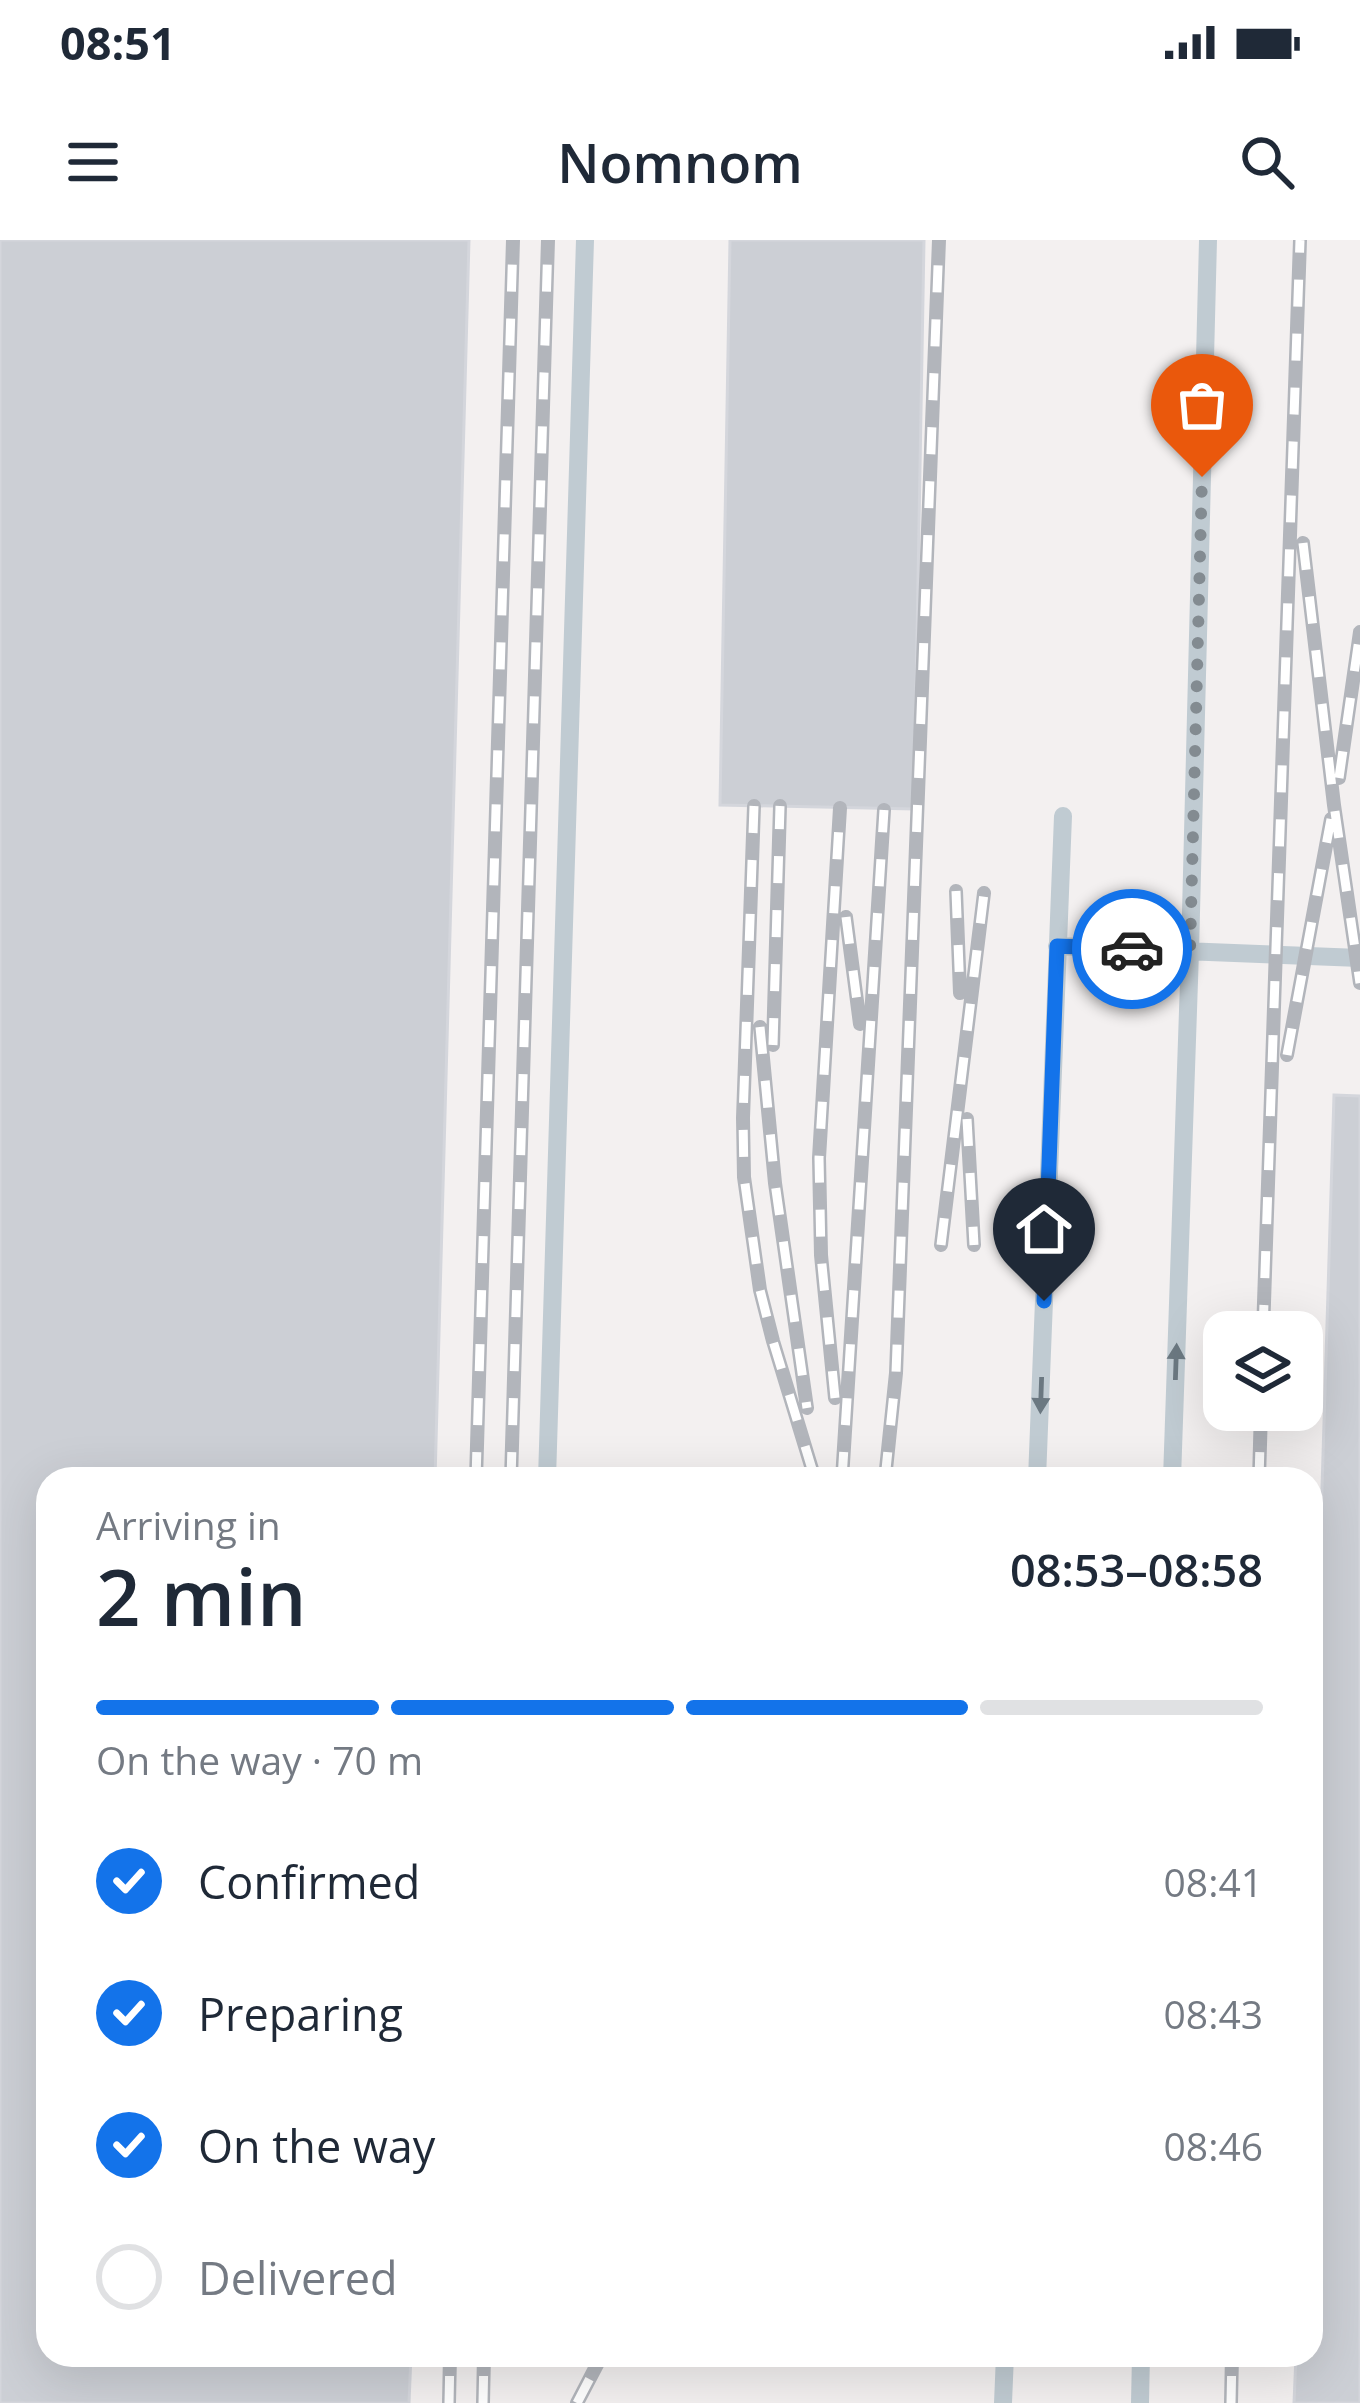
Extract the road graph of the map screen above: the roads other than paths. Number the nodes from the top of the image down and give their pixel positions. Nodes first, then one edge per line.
1 (584, 240) edge
2 (1208, 240) edge
3 (1063, 816) dead end
4 (1057, 946) junction
5 (1190, 952) junction
6 (1360, 958) edge
7 (547, 1467) edge
8 (1037, 1467) edge
9 (1172, 1467) edge
10 (1004, 2367) edge
11 (1142, 2367) edge
12 (1003, 2403) edge
13 (1140, 2403) edge

1 - 7 lane
2 - 5 lane
3 - 4 lane
4 - 5 lane
4 -> 8 lane
5 - 6 lane
9 -> 5 lane
10 - 12 lane
11 - 13 lane

